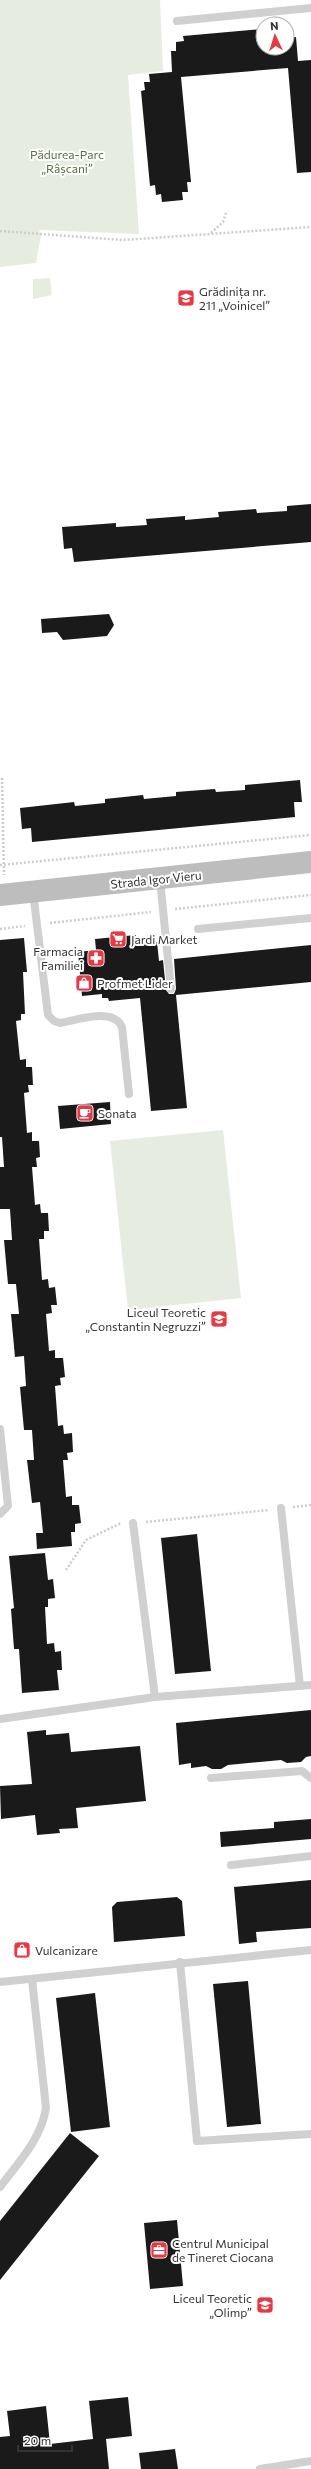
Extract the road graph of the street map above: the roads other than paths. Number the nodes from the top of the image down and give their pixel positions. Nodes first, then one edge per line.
1 (311, 8) edge
2 (177, 21) dead end
3 (311, 862) edge
4 (160, 879) junction
5 (33, 892) junction
6 (3, 895) edge
7 (311, 918) edge
8 (198, 929) dead end
9 (171, 989) dead end
10 (129, 1094) dead end
11 (0, 1429) edge
12 (281, 1508) road end
13 (0, 1514) edge
14 (133, 1523) road end
15 (311, 1685) edge
16 (300, 1686) junction
17 (155, 1697) junction
18 (0, 1710) edge
19 (0, 1719) edge
20 (211, 1778) dead end
21 (311, 1778) edge
22 (311, 1856) edge
23 (231, 1865) dead end
24 (311, 1950) edge
25 (180, 1962) junction
26 (32, 1979) junction
27 (0, 1982) edge
28 (311, 2134) edge
29 (0, 2187) edge
30 (311, 2461) edge
31 (260, 2469) edge

1 - 2 lane
3 - 4 main road, Strada Igor Vieru
4 - 5 main road, Strada Igor Vieru
4 - 9 lane
5 - 6 main road, Strada Igor Vieru
5 - 10 lane
7 - 8 lane
11 - 13 lane
12 - 16 lane
14 - 17 lane
15 - 16 lane
16 - 17 lane
17 - 19 lane
18 - 19 lane
20 - 21 lane
22 - 23 lane
24 - 25 lane
25 - 26 lane
25 - 28 lane
26 - 27 lane
26 - 29 lane
30 - 31 lane

